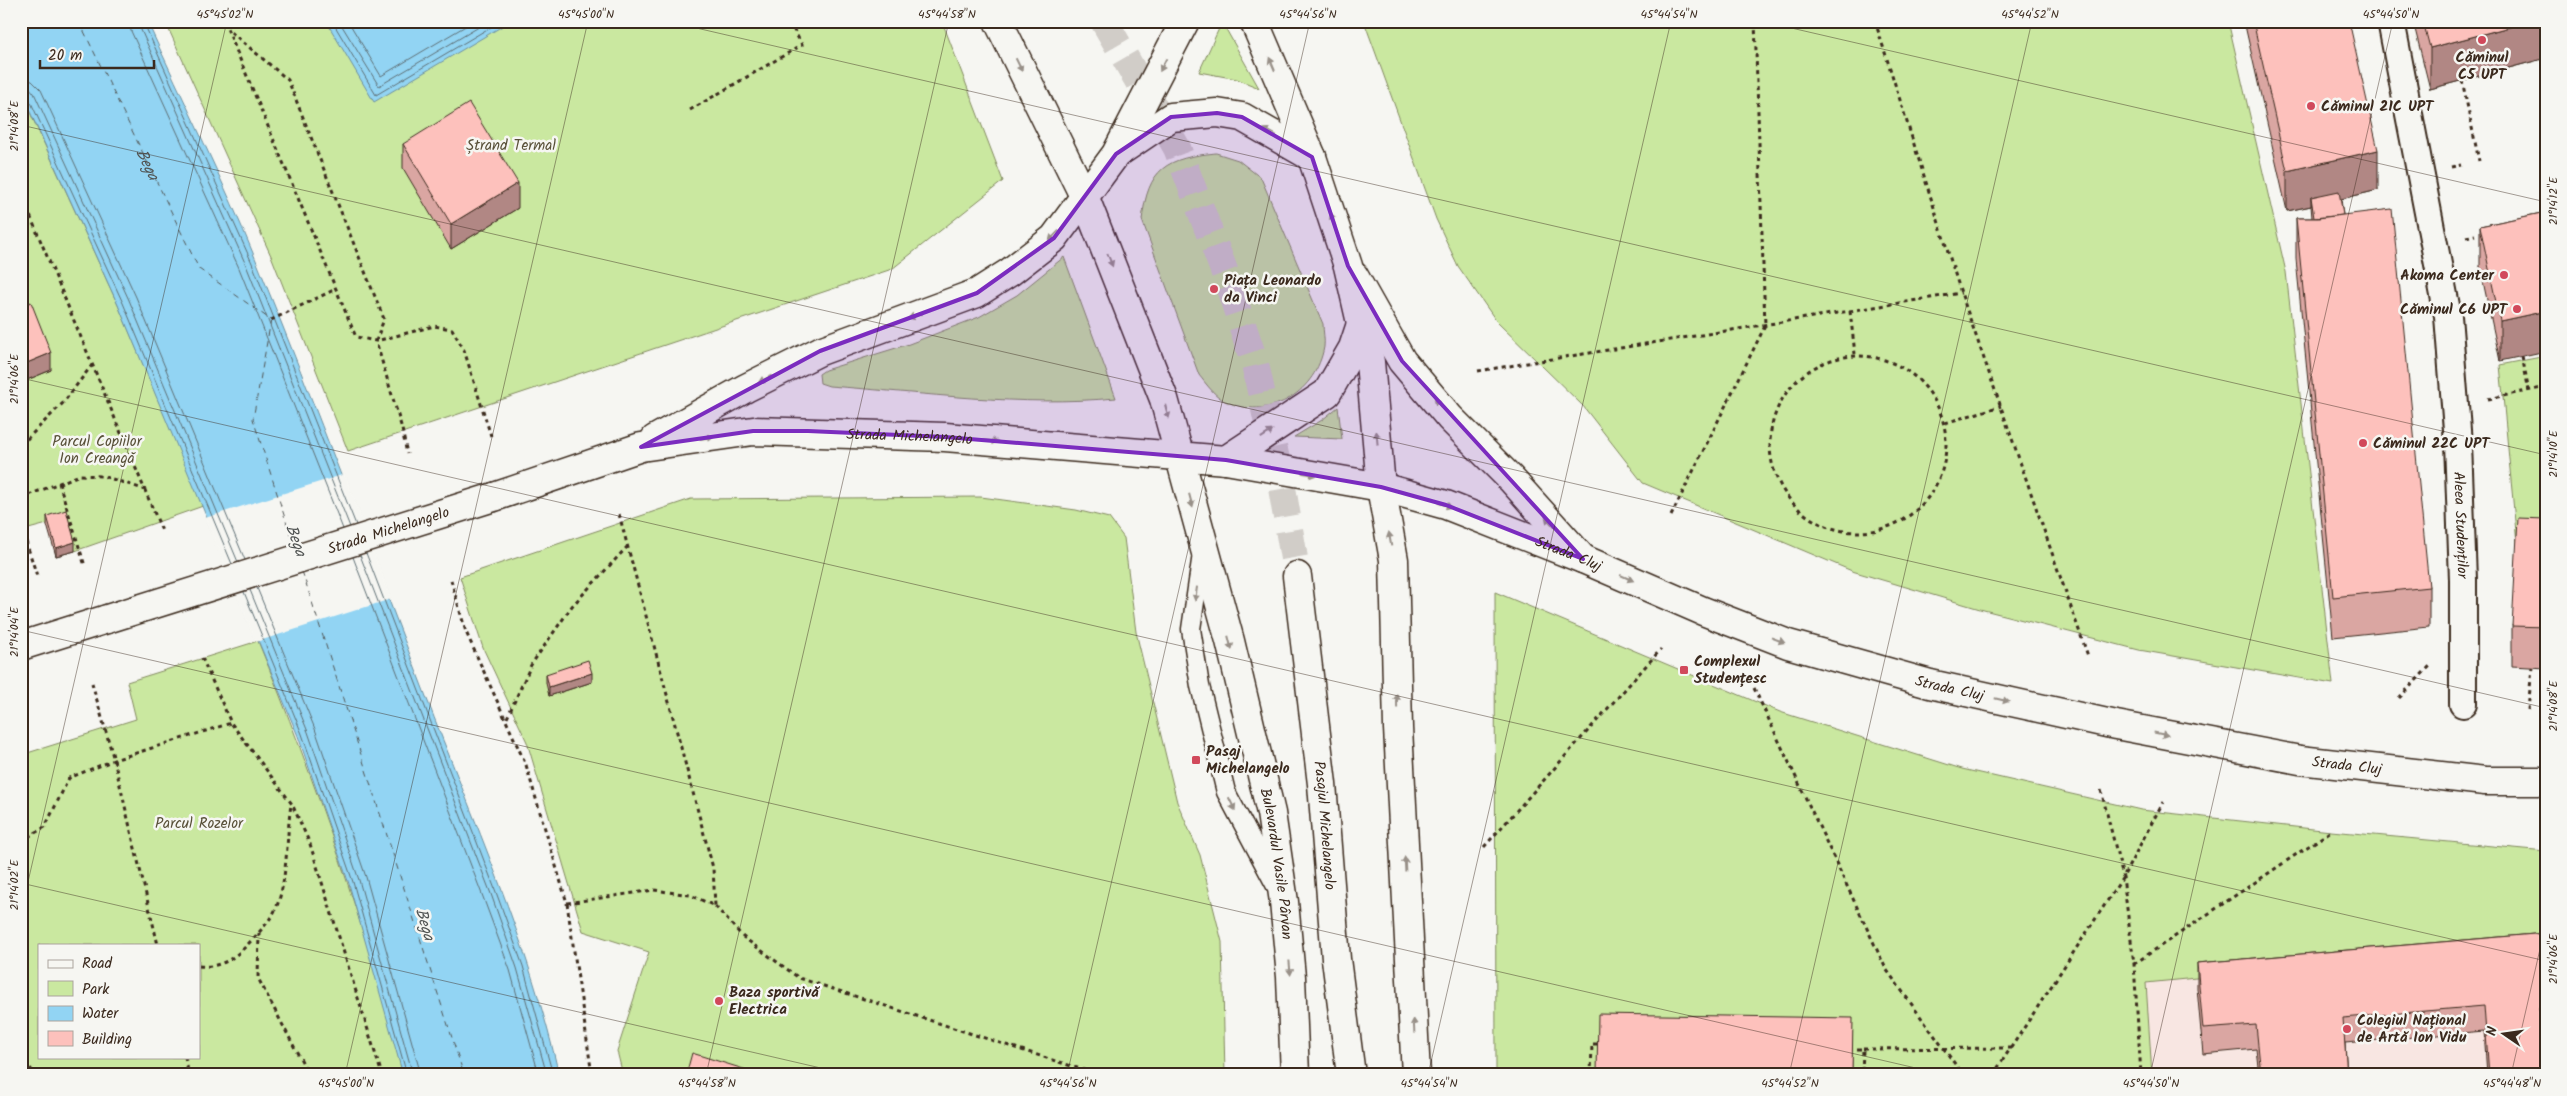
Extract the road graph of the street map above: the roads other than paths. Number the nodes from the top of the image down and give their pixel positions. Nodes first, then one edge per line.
1 (998, 21) edge
2 (1185, 21) edge
3 (1254, 21) edge
4 (2391, 21) edge
5 (1116, 154) junction
6 (1312, 157) junction
7 (1085, 198) junction
8 (1348, 266) junction
9 (1362, 321) junction
10 (641, 447) junction
11 (1178, 455) junction
12 (1226, 460) junction
13 (1381, 486) junction
14 (1203, 546) junction
15 (1583, 558) junction
16 (1297, 576) tunnel mouth
17 (21, 646) edge
18 (2463, 704) dead end
19 (2546, 781) edge
20 (1284, 902) junction
21 (1294, 1075) edge
22 (1351, 1075) edge
23 (1416, 1075) edge

1 -> 7 main road
2 -> 5 main road
6 -> 3 main road
4 - 18 street, Aleea Studenților
6 -> 5 main road
5 - 7 main road
8 -> 6 main road
7 -> 10 main road, Strada Michelangelo
7 -> 11 main road
8 - 9 main road
15 -> 8 main road
12 -> 9 main road
13 -> 9 main road
10 -> 11 main road, Strada Michelangelo
10 - 17 main road, Strada Michelangelo, bridge
11 - 12 main road
11 -> 14 main road, Bulevardul Vasile Pârvan
12 -> 13 main road
13 -> 15 main road, Strada Cluj
23 -> 13 main road
14 -> 20 main road, Bulevardul Vasile Pârvan
14 -> 20 lane
15 -> 19 main road, Strada Cluj
16 - 22 main road, Pasajul Michelangelo
20 -> 21 main road, Bulevardul Vasile Pârvan

